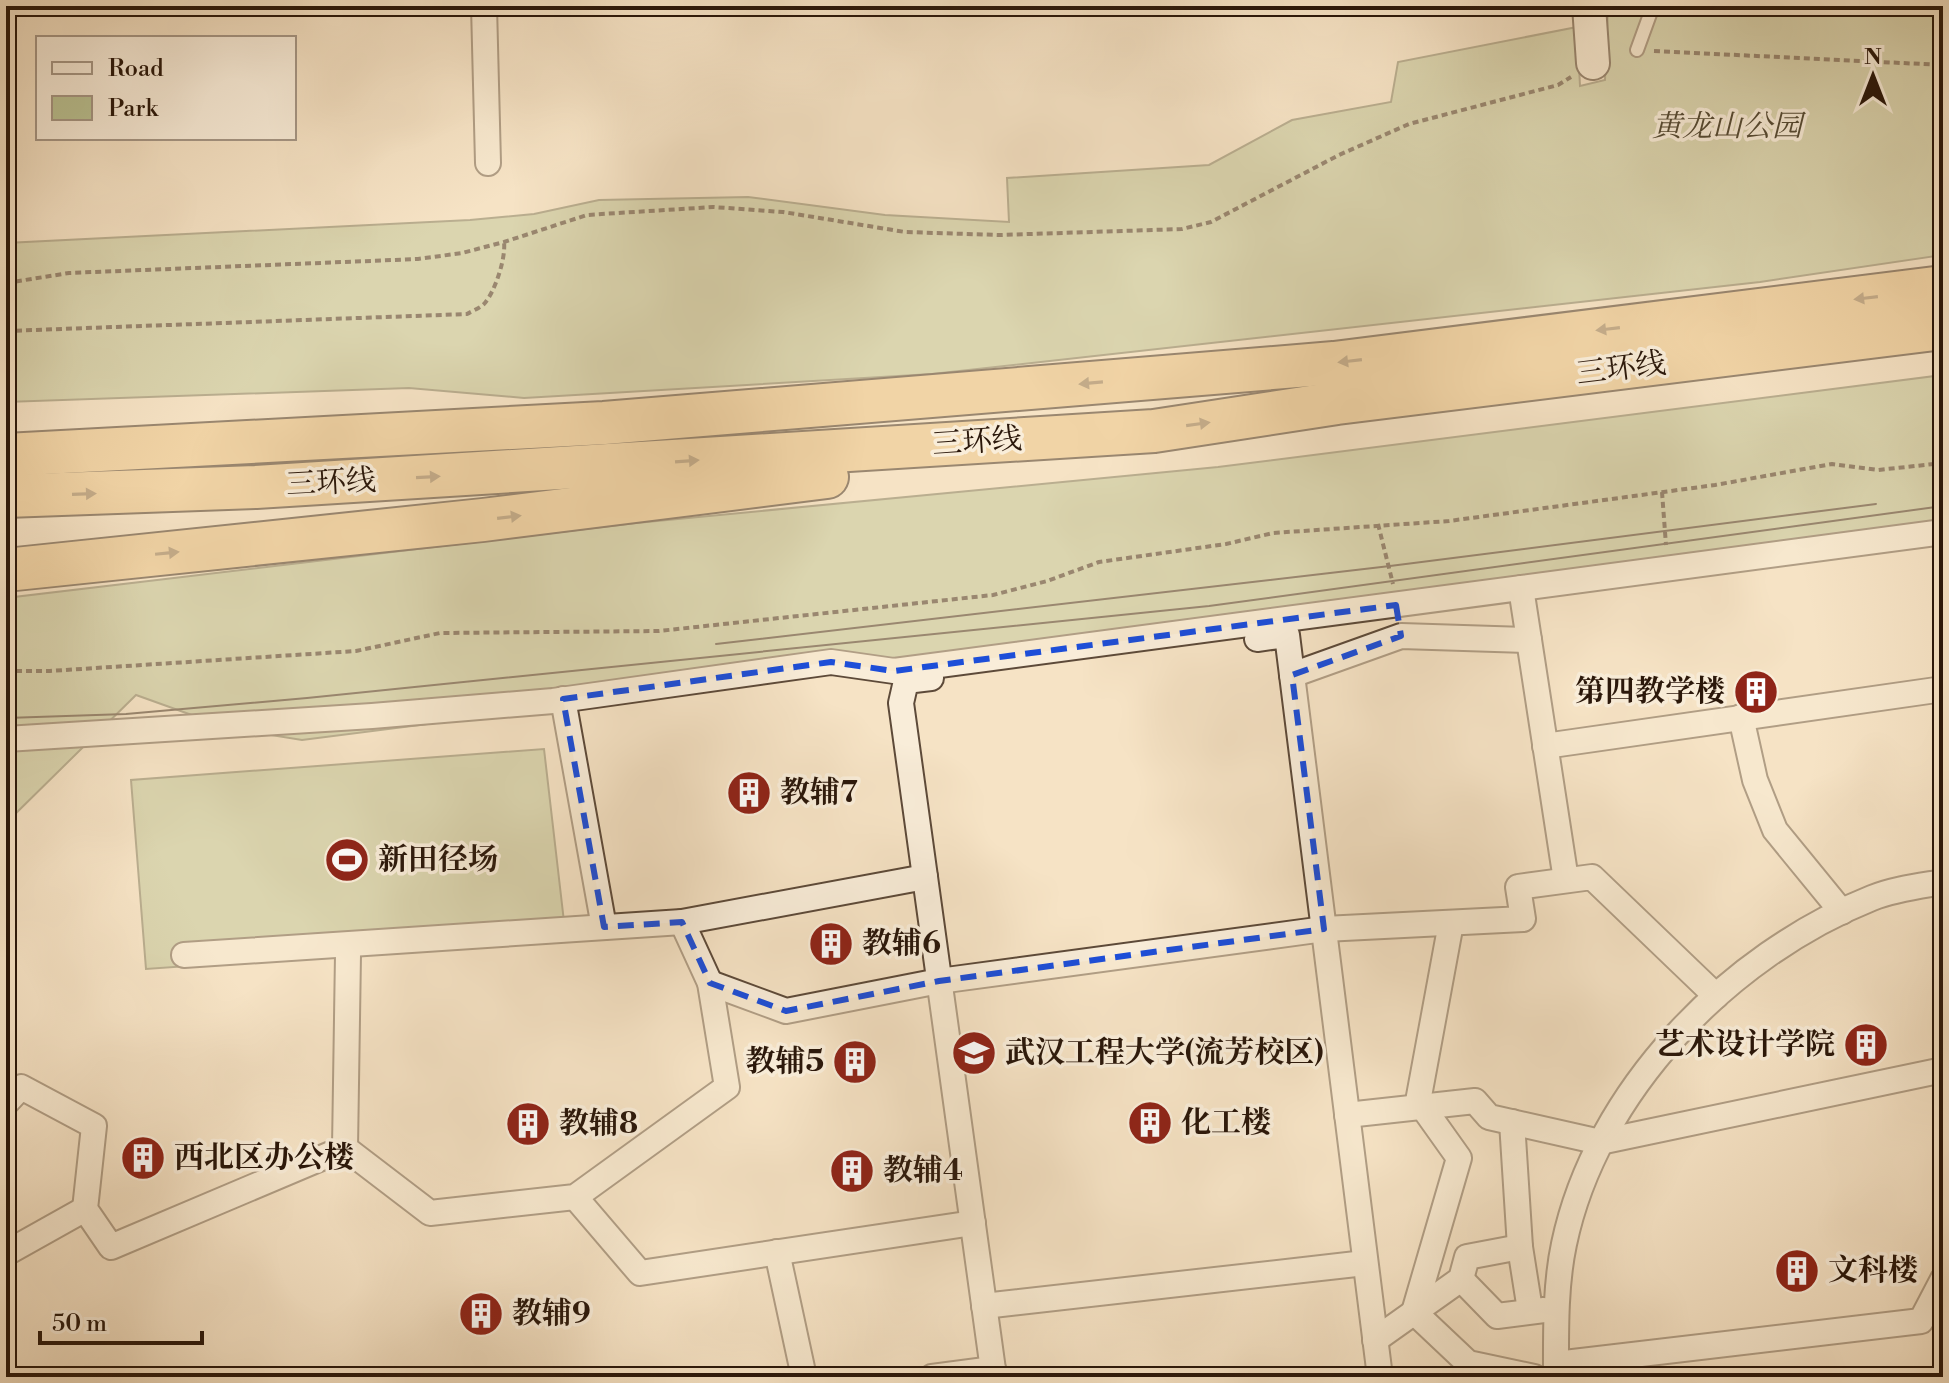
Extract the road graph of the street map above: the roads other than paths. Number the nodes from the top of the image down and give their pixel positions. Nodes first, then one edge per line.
1 (484, 6) edge
2 (1589, 6) edge
3 (1653, 6) edge
4 (1637, 50) road end
5 (1593, 63) road end
6 (488, 163) dead end
7 (1943, 287) edge
8 (1943, 328) edge
9 (565, 425) junction
10 (6, 426) edge
11 (1154, 431) junction
12 (6, 455) edge
13 (6, 496) edge
14 (1943, 532) edge
15 (6, 570) edge
16 (1521, 588) junction
17 (1396, 605) junction
18 (1401, 636) junction
19 (1529, 640) junction
20 (1292, 675) junction
21 (1943, 689) edge
22 (563, 699) junction
23 (1741, 717) junction
24 (6, 739) edge
25 (1545, 746) junction
26 (925, 877) junction
27 (1566, 880) junction
28 (1943, 882) edge
29 (1842, 912) junction
30 (682, 922) junction
31 (1451, 923) junction
32 (604, 927) junction
33 (1324, 929) junction
34 (348, 954) dead end
35 (184, 955) dead end
36 (939, 981) junction
37 (710, 983) junction
38 (1716, 996) junction
39 (1943, 1070) edge
40 (6, 1103) edge
41 (1420, 1107) junction
42 (1347, 1115) junction
43 (1512, 1122) junction
44 (1600, 1142) junction
45 (345, 1148) junction
46 (575, 1197) junction
47 (85, 1209) junction
48 (973, 1223) junction
49 (6, 1245) edge
50 (1520, 1247) junction
51 (777, 1252) junction
52 (1365, 1263) junction
53 (1461, 1279) junction
54 (1943, 1279) edge
55 (984, 1306) junction
56 (1530, 1310) junction
57 (1558, 1310) junction
58 (1414, 1312) junction
59 (1375, 1340) junction
60 (1556, 1370) edge
61 (993, 1373) edge
62 (804, 1377) edge
63 (932, 1377) edge
64 (1380, 1377) edge
65 (1534, 1377) edge

1 - 6 street
2 - 5 street
3 - 4 lane
7 -> 9 highway, 三环线
11 -> 8 highway, 三环线
9 - 10 highway
9 - 12 highway, 三环线
13 -> 11 highway, 三环线
15 -> 11 highway
14 - 16 street
16 - 17 street
16 - 19 street
17 - 18 street
17 - 22 street
18 - 19 street
18 - 20 street
19 - 25 street
20 - 26 street
20 - 33 street
21 - 23 street
22 - 24 street
22 - 32 street
23 - 25 street
23 - 29 street
25 - 27 street
26 - 30 street
26 - 36 street
27 - 31 street
27 - 38 street
28 - 29 street
29 - 38 street
30 - 32 street
30 - 37 street
31 - 33 street
31 - 41 street
32 - 35 street
33 - 36 street
33 - 42 street
34 - 45 street
36 - 37 street
36 - 48 street
37 - 46 street
38 - 44 street
39 - 44 street
40 - 47 street
41 - 42 street
41 - 43 street
41 - 58 street
42 - 52 street
43 - 44 street
43 - 50 street
44 - 57 street
45 - 46 street
45 - 47 street
46 - 51 street
47 - 49 street
48 - 51 street
48 - 55 street
50 - 53 street
50 - 56 street
51 - 62 street
52 - 55 street
52 - 59 street
53 - 56 street
53 - 58 street
54 - 60 street
55 - 61 street
56 - 57 street
57 - 60 street
58 - 59 street
58 - 65 street
59 - 64 street
61 - 63 street

